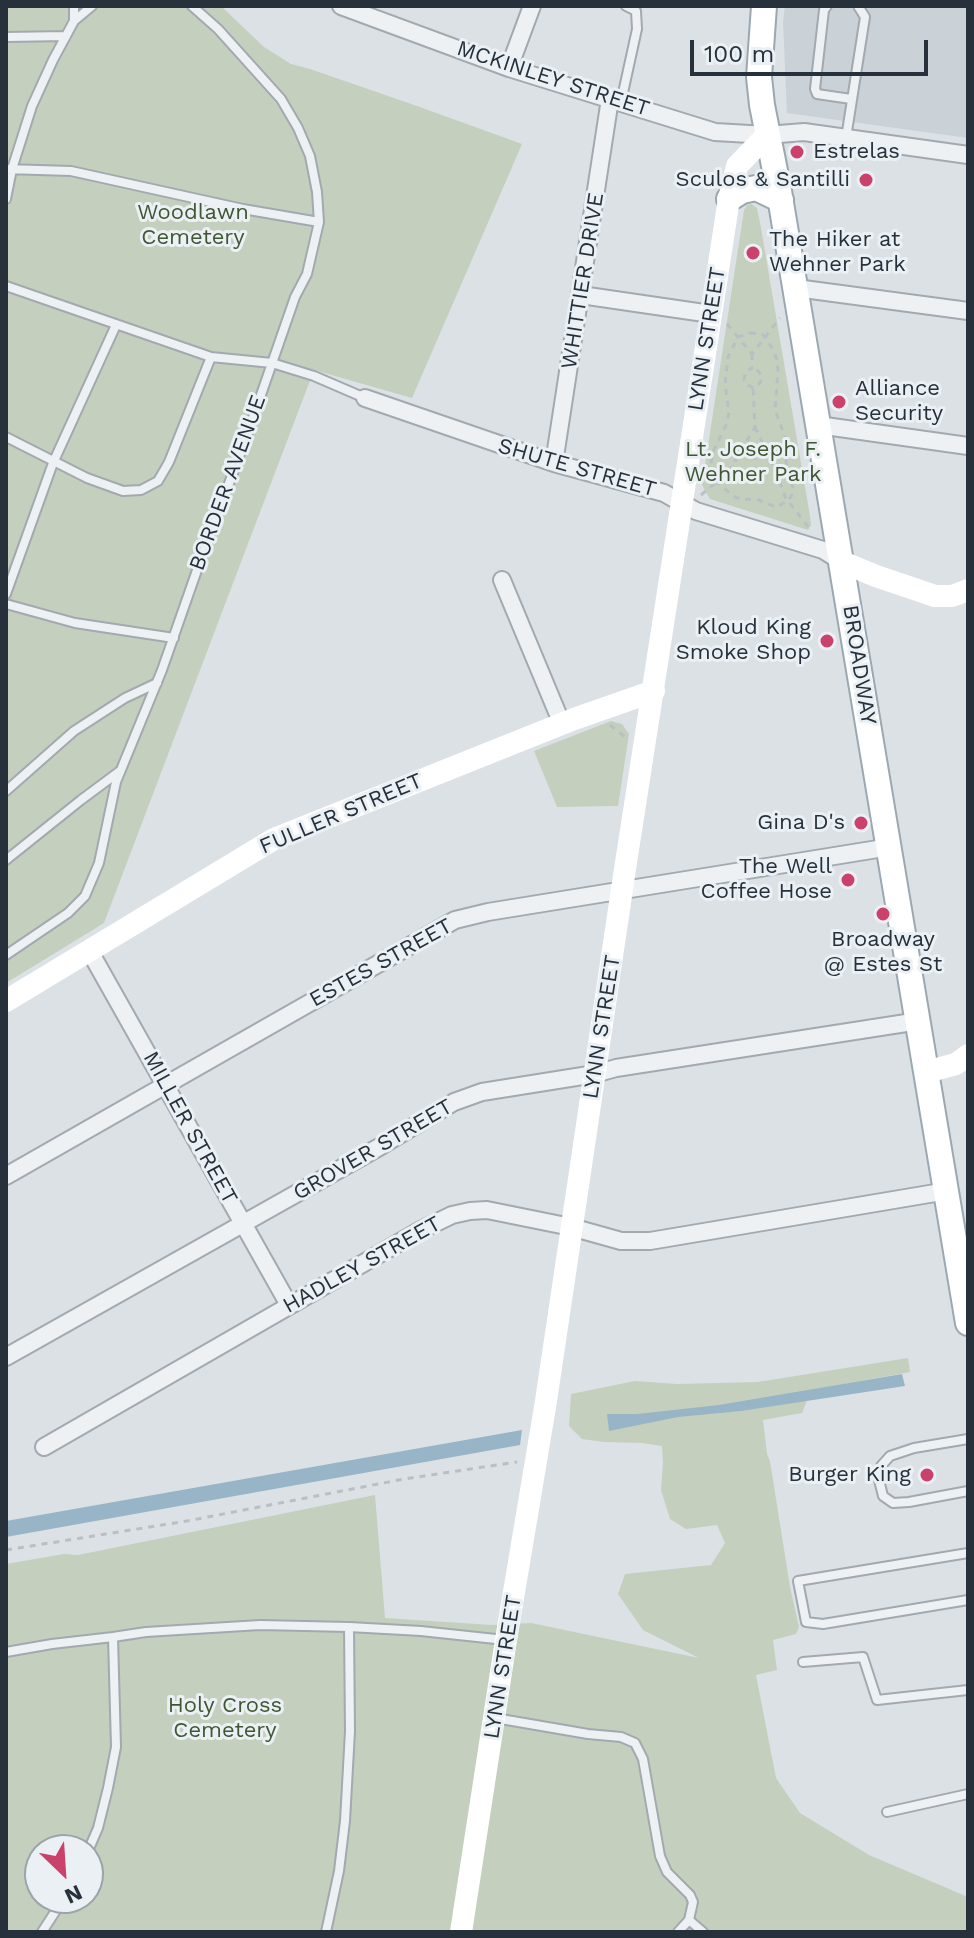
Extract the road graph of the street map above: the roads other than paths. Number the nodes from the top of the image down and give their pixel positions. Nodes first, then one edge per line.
1 (74, 6) edge
2 (92, 6) edge
3 (192, 6) edge
4 (341, 6) edge
5 (532, 6) edge
6 (626, 6) edge
7 (764, 6) edge
8 (827, 6) edge
9 (858, 6) edge
10 (74, 21) junction
11 (66, 36) junction
12 (6, 37) edge
13 (509, 68) junction
14 (851, 99) junction
15 (616, 100) junction
16 (767, 135) junction
17 (846, 139) junction
18 (968, 155) edge
19 (9, 169) edge
20 (6, 199) edge
21 (729, 199) junction
22 (781, 200) junction
23 (319, 222) junction
24 (6, 286) edge
25 (796, 288) junction
26 (581, 295) junction
27 (968, 311) edge
28 (711, 314) junction
29 (116, 325) junction
30 (211, 357) junction
31 (272, 363) junction
32 (365, 398) joint
33 (818, 425) junction
34 (6, 437) edge
35 (968, 446) edge
36 (53, 463) junction
37 (554, 463) junction
38 (682, 504) junction
39 (842, 562) junction
40 (502, 580) dead end
41 (6, 594) edge
42 (966, 597) edge
43 (6, 604) edge
44 (174, 638) junction
45 (157, 682) junction
46 (654, 691) junction
47 (562, 724) junction
48 (121, 771) junction
49 (6, 791) edge
50 (890, 847) junction
51 (6, 860) edge
52 (622, 890) junction
53 (89, 950) junction
54 (6, 955) edge
55 (6, 1001) edge
56 (919, 1021) junction
57 (968, 1055) edge
58 (926, 1072) junction
59 (595, 1074) junction
60 (166, 1085) junction
61 (6, 1176) edge
62 (947, 1191) junction
63 (244, 1224) junction
64 (571, 1227) junction
65 (963, 1256) edge
66 (289, 1305) junction
67 (968, 1323) edge
68 (6, 1357) edge
69 (968, 1439) edge
70 (44, 1447) dead end
71 (968, 1491) edge
72 (968, 1553) edge
73 (968, 1600) edge
74 (349, 1627) junction
75 (113, 1637) junction
76 (506, 1640) junction
77 (6, 1652) edge
78 (803, 1662) dead end
79 (968, 1690) edge
80 (494, 1718) junction
81 (968, 1794) edge
82 (887, 1812) dead end
83 (95, 1834) edge
84 (54, 1914) edge
85 (689, 1920) junction
86 (42, 1932) edge
87 (326, 1932) edge
88 (461, 1932) edge
89 (678, 1932) edge
90 (703, 1932) edge

1 - 10 lane
2 - 10 lane
3 - 23 lane, BORDER AVENUE
4 - 13 street, MCKINLEY STREET
5 - 13 street
6 - 15 lane
7 - 16 main road, BROADWAY
8 - 14 lane
9 - 14 lane
10 - 11 lane
11 - 12 lane
11 - 19 lane
13 - 15 street, MCKINLEY STREET
14 - 17 lane
15 - 16 street, MCKINLEY STREET
15 - 26 street, WHITTIER DRIVE
16 - 17 street, MCKINLEY STREET
16 - 21 main road, LYNN STREET
16 - 22 main road, BROADWAY
17 - 18 street, MCKINLEY STREET
19 - 20 lane
19 - 23 lane
21 - 22 main road
21 - 28 main road, LYNN STREET
22 - 25 main road, BROADWAY
23 - 31 lane, BORDER AVENUE
24 - 29 lane
25 - 27 street
25 - 33 main road, BROADWAY
26 - 28 street
26 - 37 street, WHITTIER DRIVE
28 - 38 main road, LYNN STREET
29 - 30 lane
29 - 36 lane
30 - 31 lane
30 - 36 lane
31 - 32 lane
31 - 44 lane, BORDER AVENUE
32 - 37 street, SHUTE STREET
33 - 35 street
33 - 39 main road, BROADWAY
34 - 36 lane
36 - 41 lane
37 - 38 street, SHUTE STREET
38 - 39 street, SHUTE STREET
38 - 46 main road, LYNN STREET
39 - 42 main road, SHUTE STREET
39 - 50 main road, BROADWAY
40 - 47 street
43 - 44 lane
44 - 45 lane, BORDER AVENUE
45 - 48 lane, BORDER AVENUE
45 - 49 lane
46 - 47 main road, FULLER STREET
46 - 52 main road, LYNN STREET
47 - 53 main road, FULLER STREET
48 - 51 lane
48 - 54 lane, BORDER AVENUE
50 - 52 street, ESTES STREET
50 - 56 main road, BROADWAY
52 - 59 main road, LYNN STREET
52 - 60 street, ESTES STREET
53 - 55 main road, FULLER STREET
53 - 60 street, MILLER STREET
56 - 58 main road, BROADWAY
56 - 59 street, GROVER STREET
57 - 58 main road
58 - 62 main road, BROADWAY
59 - 63 street, GROVER STREET
59 - 64 main road, LYNN STREET
60 - 61 street, ESTES STREET
60 - 63 street, MILLER STREET
62 - 64 street, HADLEY STREET
62 - 65 main road, BROADWAY
63 - 66 street, MILLER STREET
63 - 68 street, GROVER STREET
64 - 66 street, HADLEY STREET
64 - 76 main road, LYNN STREET
65 - 67 main road, BROADWAY
66 - 70 street, HADLEY STREET
69 - 71 lane
72 - 73 lane
74 - 75 lane
74 - 76 lane
74 - 87 lane
75 - 77 lane
75 - 83 lane
76 - 80 main road, LYNN STREET
78 - 79 lane
80 - 85 lane
80 - 88 main road, LYNN STREET
81 - 82 lane
84 - 86 lane
85 - 89 lane
85 - 90 lane

